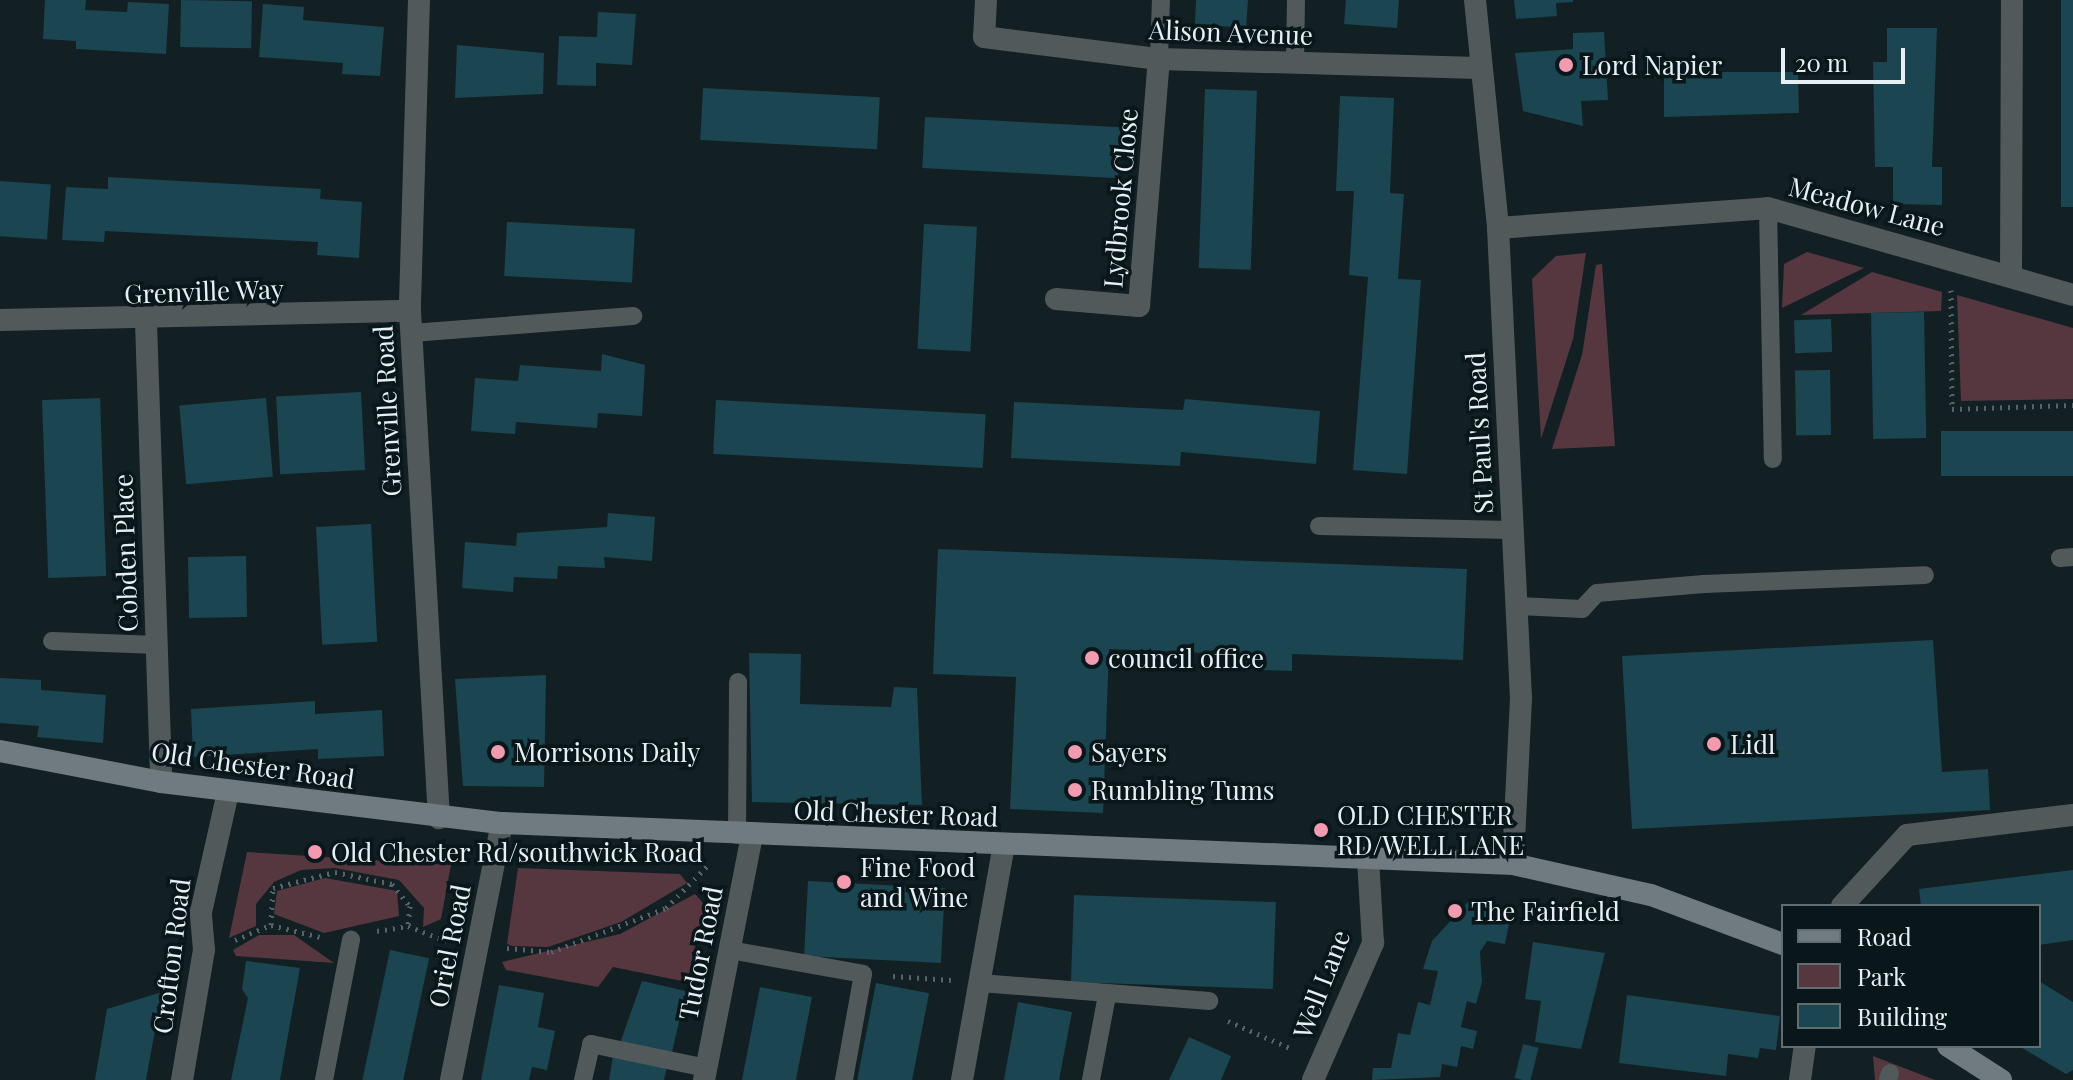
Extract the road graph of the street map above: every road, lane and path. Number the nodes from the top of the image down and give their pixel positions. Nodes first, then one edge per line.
1 (419, 0) edge
2 (986, 0) edge
3 (1161, 0) edge
4 (1296, 0) edge
5 (1475, 0) edge
6 (2012, 0) edge
7 (1159, 59) junction
8 (1295, 63) junction
9 (1478, 68) junction
10 (1768, 208) junction
11 (1498, 228) junction
12 (1950, 257) junction
13 (2011, 274) junction
14 (2073, 295) edge
15 (1056, 299) dead end
16 (633, 316) dead end
17 (0, 320) edge
18 (146, 322) junction
19 (411, 322) junction
20 (2073, 405) edge
21 (1773, 459) dead end
22 (1319, 526) dead end
23 (1512, 530) junction
24 (1925, 575) dead end
25 (1516, 606) junction
26 (52, 641) dead end
27 (157, 645) junction
28 (738, 682) dead end
29 (0, 751) edge
30 (161, 782) junction
31 (228, 792) junction
32 (2073, 815) edge
33 (439, 818) junction
34 (502, 823) junction
35 (745, 836) junction
36 (1004, 844) junction
37 (1368, 859) junction
38 (1513, 864) junction
39 (1844, 904) edge
40 (271, 925) junction
41 (408, 926) junction
42 (351, 940) junction
43 (1781, 943) edge
44 (478, 946) junction
45 (204, 950) junction
46 (730, 950) junction
47 (863, 974) junction
48 (980, 983) junction
49 (1107, 995) junction
50 (1209, 1001) joint
51 (1805, 1048) edge
52 (1951, 1048) edge
53 (1317, 1071) edge
54 (705, 1074) edge
55 (182, 1080) edge
56 (324, 1080) edge
57 (451, 1080) edge
58 (583, 1080) edge
59 (844, 1080) edge
60 (962, 1080) edge
61 (1091, 1080) edge
62 (1800, 1080) edge
63 (2001, 1080) edge

1 - 19 street, Grenville Road
2 - 7 street, Alison Avenue
3 - 7 lane
4 - 8 lane
5 - 9 street, St Paul's Road
6 - 13 street
7 - 8 street, Alison Avenue
7 - 15 street, Lydbrook Close
8 - 9 street, Alison Avenue
9 - 11 street, St Paul's Road
10 - 11 street, Meadow Lane
10 - 12 street, Meadow Lane
10 - 21 lane
11 - 23 street, St Paul's Road
12 - 13 street, Meadow Lane
12 - 20 path
13 - 14 street, Meadow Lane
16 - 19 lane
17 - 18 street, Grenville Way
18 - 19 street, Grenville Way
18 - 27 street, Cobden Place
19 - 33 street, Grenville Road
22 - 23 lane
23 - 25 street, St Paul's Road
24 - 25 lane
25 - 38 street, St Paul's Road
26 - 27 lane
27 - 30 street, Cobden Place
28 - 35 lane
29 - 30 main road, Old Chester Road
30 - 31 main road, Old Chester Road
31 - 33 main road, Old Chester Road
31 - 45 street, Crofton Road
32 - 39 street
33 - 34 main road, Old Chester Road
34 - 35 main road, Old Chester Road
34 - 44 street, Oriel Road
35 - 36 main road, Old Chester Road
35 - 44 path
35 - 46 street, Tudor Road
36 - 37 main road, Old Chester Road
36 - 48 street
37 - 38 main road, Old Chester Road
37 - 53 street, Well Lane
38 - 43 main road, Old Chester Road
40 - 41 path
40 - 42 path
40 - 45 path
41 - 42 path
41 - 44 path
42 - 56 lane
44 - 57 street, Oriel Road
45 - 55 street, Crofton Road
46 - 47 lane
46 - 54 street, Tudor Road
47 - 48 path
47 - 59 lane
48 - 49 lane
48 - 60 street
49 - 50 lane
49 - 61 lane
50 - 53 path
51 - 62 street
52 - 63 main road
54 - 58 lane

